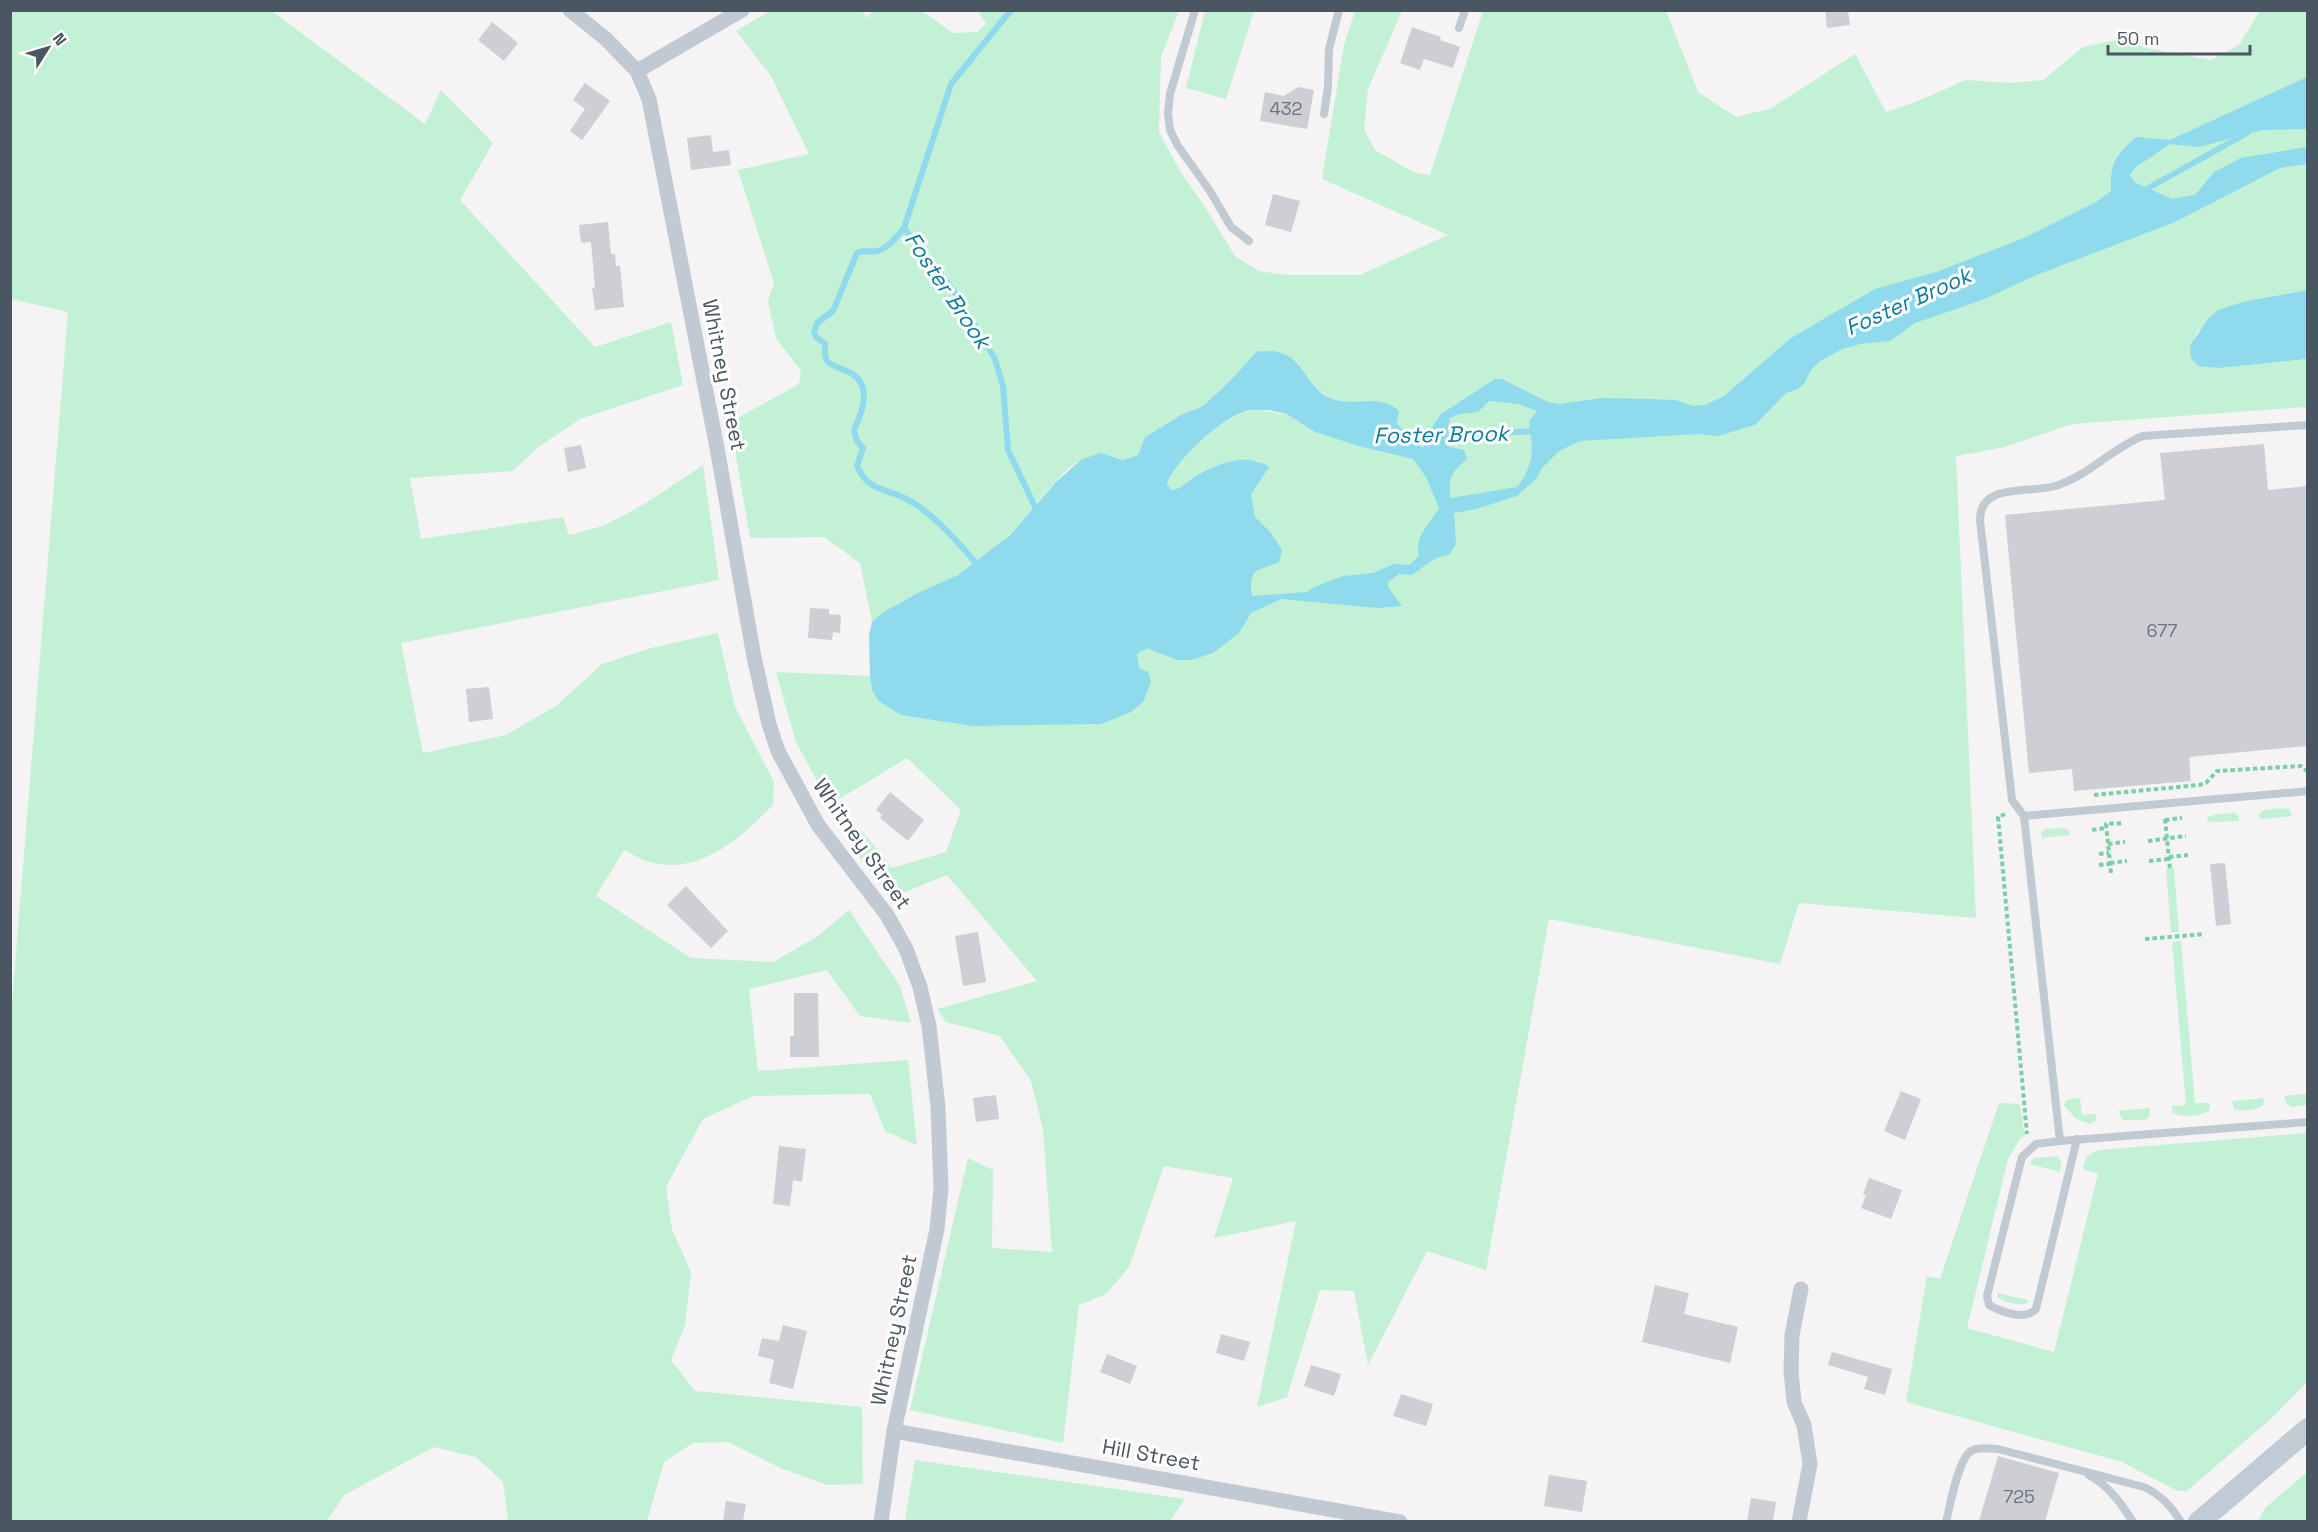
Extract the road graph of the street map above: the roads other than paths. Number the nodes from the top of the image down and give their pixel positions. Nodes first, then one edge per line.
1 (570, 10) edge
2 (741, 10) edge
3 (1195, 10) edge
4 (1339, 10) edge
5 (1465, 10) edge
6 (1459, 28) dead end
7 (637, 71) junction
8 (1324, 114) dead end
9 (1249, 241) dead end
10 (2307, 425) edge
11 (2307, 791) edge
12 (2024, 816) junction
13 (2307, 1122) edge
14 (2077, 1139) junction
15 (2060, 1140) junction
16 (1801, 1289) dead end
17 (2307, 1429) edge
18 (894, 1431) junction
19 (2082, 1471) junction
20 (881, 1521) edge
21 (1400, 1521) edge
22 (1799, 1521) edge
23 (1946, 1521) edge
24 (2133, 1521) edge
25 (2181, 1521) edge
26 (2199, 1521) edge

1 - 7 street, Whitney Street
2 - 7 street
3 - 9 lane
4 - 8 lane
5 - 6 lane
7 - 18 street, Whitney Street
10 - 12 lane
11 - 12 lane
12 - 15 lane
13 - 14 lane
14 - 15 lane
14 - 15 lane
16 - 22 street
17 - 26 main road
18 - 20 street, Whitney Street
18 - 21 street, Hill Street
19 - 23 lane
19 - 24 lane
19 - 25 lane

